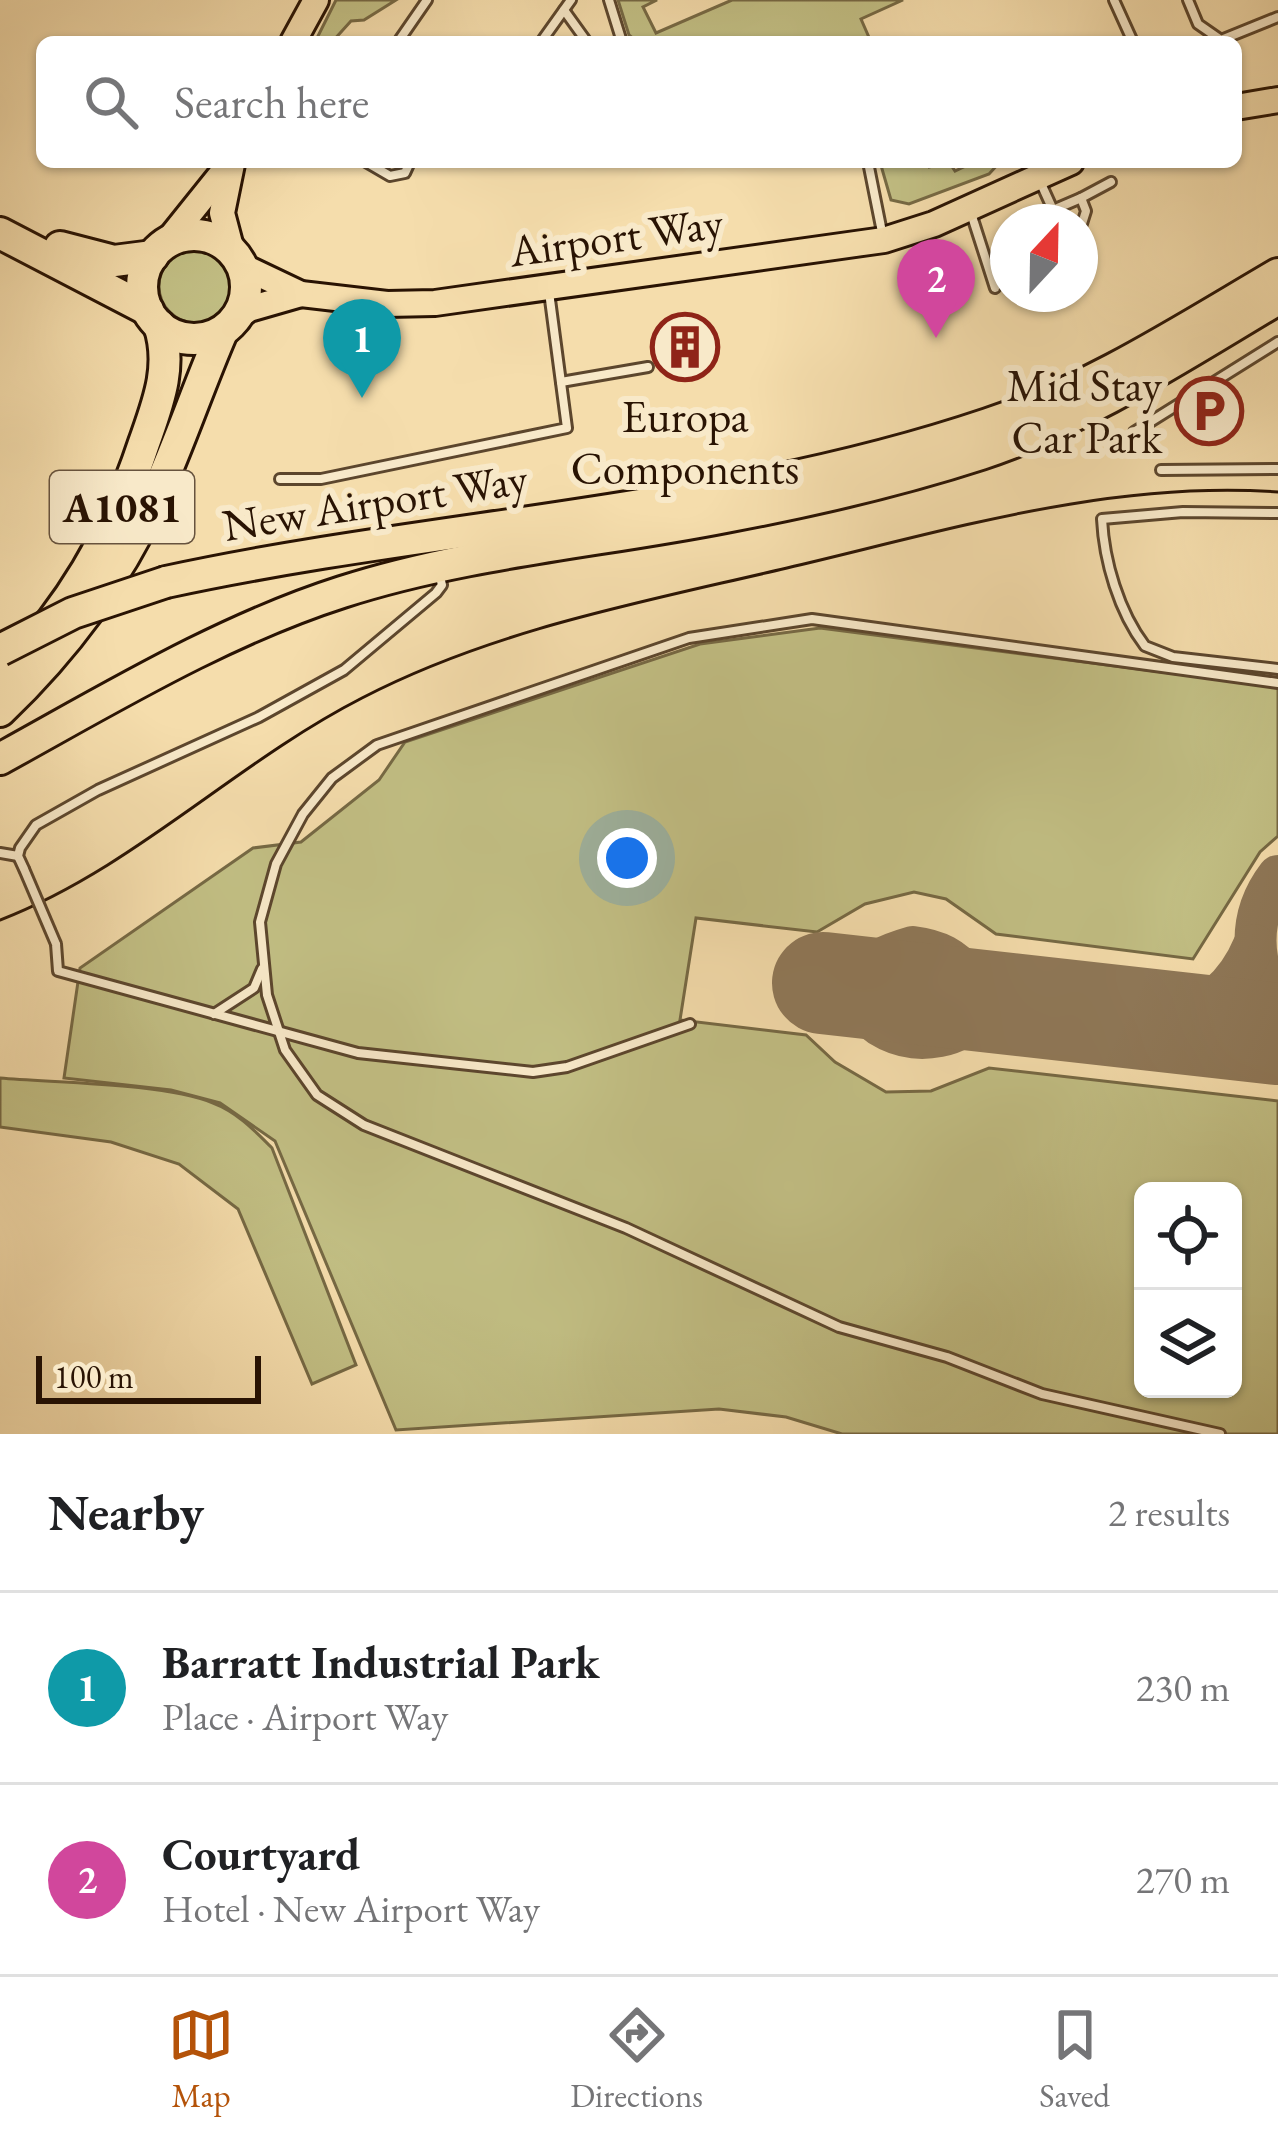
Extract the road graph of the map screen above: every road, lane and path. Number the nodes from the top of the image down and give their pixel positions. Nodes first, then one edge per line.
1 (316, 0) edge
2 (427, 0) edge
3 (572, 0) edge
4 (609, 0) edge
5 (1114, 0) edge
6 (1188, 0) edge
7 (564, 10) junction
8 (1278, 16) edge
9 (295, 36) edge
10 (402, 36) edge
11 (545, 36) edge
12 (581, 36) edge
13 (620, 36) edge
14 (1130, 36) edge
15 (1215, 36) edge
16 (1230, 36) edge
17 (1278, 100) edge
18 (1242, 106) edge
19 (227, 168) edge
20 (231, 168) edge
21 (376, 168) edge
22 (405, 168) edge
23 (869, 168) edge
24 (1059, 168) edge
25 (1038, 178) junction
26 (1111, 182) dead end
27 (1081, 197) junction
28 (1050, 204) edge
29 (1066, 204) edge
30 (1084, 204) edge
31 (969, 208) junction
32 (0, 215) edge
33 (0, 233) edge
34 (884, 240) junction
35 (160, 250) junction
36 (237, 258) junction
37 (1278, 274) edge
38 (990, 275) edge
39 (549, 290) junction
40 (301, 294) junction
41 (1278, 299) edge
42 (153, 317) junction
43 (228, 325) junction
44 (1278, 343) edge
45 (648, 367) dead end
46 (561, 382) junction
47 (1134, 432) dead end
48 (1278, 469) edge
49 (1161, 470) dead end
50 (280, 479) dead end
51 (1278, 513) edge
52 (432, 538) junction
53 (438, 569) junction
54 (0, 650) edge
55 (1278, 669) edge
56 (0, 680) edge
57 (1278, 683) edge
58 (0, 711) edge
59 (0, 759) edge
60 (0, 854) edge
61 (18, 856) junction
62 (262, 968) junction
63 (212, 1015) junction
64 (690, 1024) dead end
65 (278, 1034) junction
66 (1220, 1434) edge

1 - 9 main road
2 - 10 lane
3 - 7 lane
4 - 13 lane
5 - 14 lane
6 - 15 lane
7 - 11 lane
7 - 12 lane
8 - 16 lane
17 - 18 main road
19 - 35 main road
20 - 36 main road
21 - 22 lane
23 - 34 lane
24 - 25 main road, Airport Way
25 - 28 lane
25 - 31 main road, Airport Way
26 - 27 lane
27 - 29 lane
27 - 30 lane
31 - 34 main road, Airport Way
31 - 38 lane
32 - 35 highway
33 - 42 highway
34 - 39 main road, Airport Way
35 - 36 highway
35 - 42 highway
36 - 40 main road, Airport Way
36 - 43 highway
37 - 52 highway, New Airport Way / A1081
39 - 40 main road, Airport Way
39 - 46 lane
40 - 43 main road, Airport Way
41 - 53 highway, New Airport Way
42 - 43 highway
42 - 56 highway, A1081
43 - 58 highway, New Airport Way / A1081
44 - 47 lane
45 - 46 lane
46 - 50 lane
48 - 49 lane
51 - 55 lane
52 - 53 lane
52 - 54 highway, New Airport Way / A1081, bridge
53 - 59 highway, New Airport Way
53 - 61 lane
57 - 62 lane
60 - 61 lane
61 - 63 lane, bridge
62 - 63 lane
62 - 65 lane
63 - 65 lane
64 - 65 lane
65 - 66 lane

